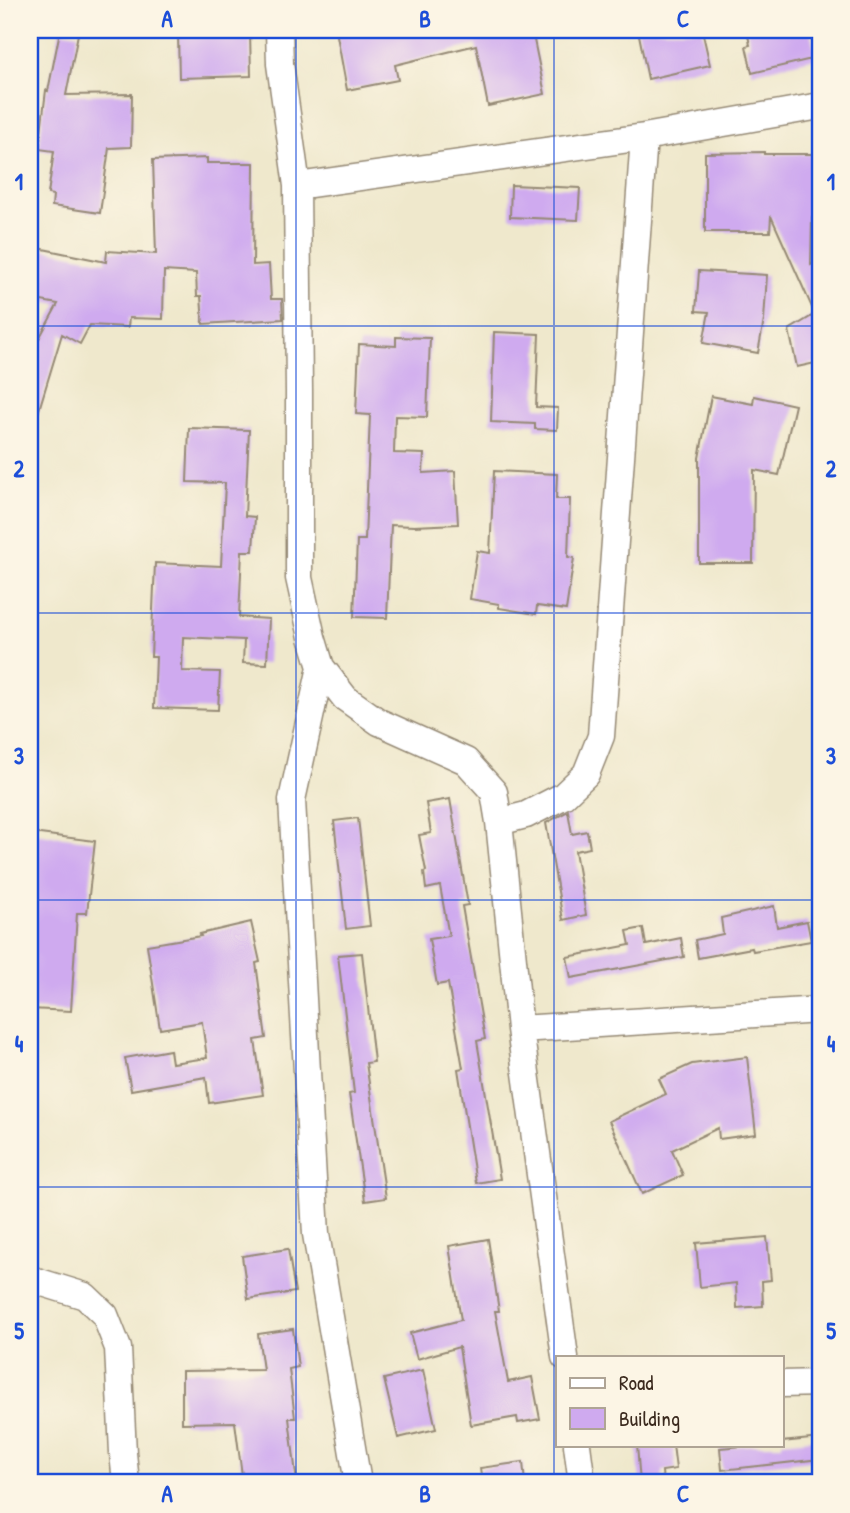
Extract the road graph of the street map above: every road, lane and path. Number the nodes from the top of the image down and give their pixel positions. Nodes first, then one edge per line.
1 (279, 30) edge
2 (286, 30) edge
3 (280, 64) junction
4 (820, 106) edge
5 (644, 137) junction
6 (297, 186) junction
7 (321, 667) junction
8 (499, 822) junction
9 (820, 1010) edge
10 (520, 1029) junction
11 (30, 1279) edge
12 (565, 1356) edge
13 (820, 1382) edge
14 (784, 1384) edge
15 (577, 1446) edge
16 (126, 1483) edge
17 (358, 1483) edge
18 (582, 1483) edge

1 - 3 street
2 - 3 street
3 - 6 street
4 - 5 street
5 - 6 street
5 - 8 street
6 - 7 street
7 - 8 street
7 - 17 street
8 - 10 street
9 - 10 street
10 - 12 street
11 - 16 street
13 - 14 street
15 - 18 street

